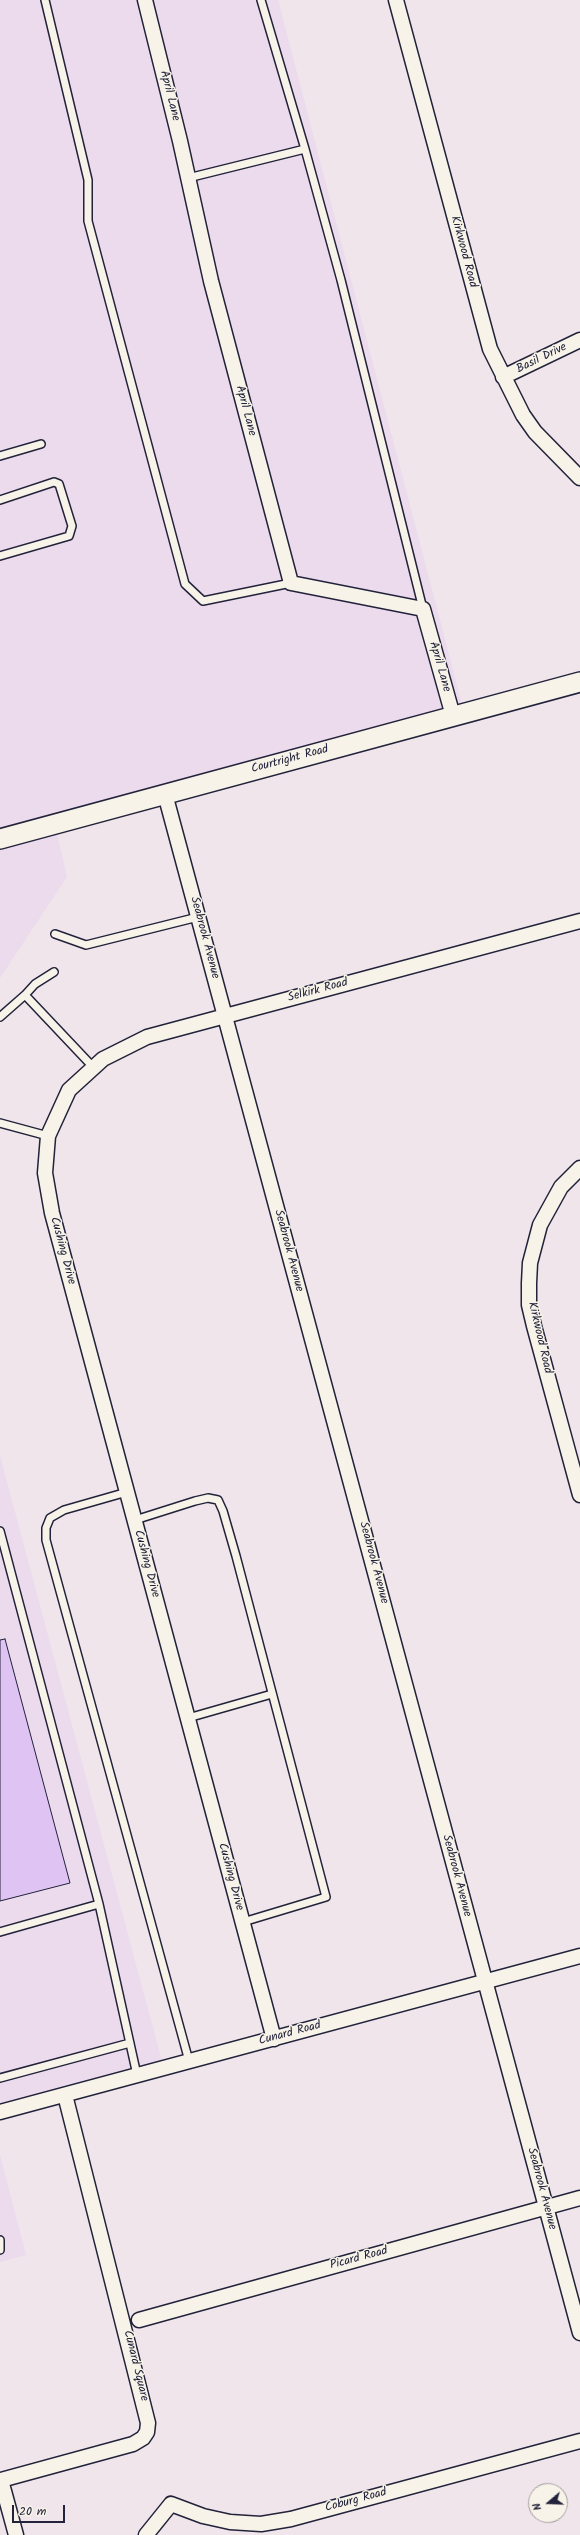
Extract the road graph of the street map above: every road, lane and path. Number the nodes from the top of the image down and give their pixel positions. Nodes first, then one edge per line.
1 (45, 0) edge
2 (145, 0) edge
3 (261, 0) edge
4 (396, 0) edge
5 (305, 149) junction
6 (188, 178) junction
7 (580, 340) edge
8 (503, 377) junction
9 (41, 444) dead end
10 (0, 456) edge
11 (580, 478) edge
12 (0, 500) edge
13 (0, 556) edge
14 (291, 583) junction
15 (423, 609) junction
16 (580, 682) edge
17 (453, 716) junction
18 (165, 794) junction
19 (0, 839) edge
20 (198, 916) junction
21 (580, 921) edge
22 (55, 934) dead end
23 (54, 972) dead end
24 (25, 995) junction
25 (224, 1015) junction
26 (0, 1017) edge
27 (94, 1068) junction
28 (69, 1090) joint
29 (0, 1123) edge
30 (48, 1136) junction
31 (580, 1168) edge
32 (127, 1492) junction
33 (580, 1495) edge
34 (135, 1520) junction
35 (0, 1531) edge
36 (2, 1546) edge
37 (272, 1694) junction
38 (188, 1718) junction
39 (99, 1904) junction
40 (243, 1922) junction
41 (0, 1932) edge
42 (580, 1956) edge
43 (484, 1982) junction
44 (274, 2038) junction
45 (130, 2043) junction
46 (189, 2061) junction
47 (137, 2075) junction
48 (0, 2078) edge
49 (65, 2095) junction
50 (0, 2112) edge
51 (580, 2198) edge
52 (546, 2208) junction
53 (0, 2240) edge
54 (0, 2250) edge
55 (139, 2320) dead end
56 (580, 2333) edge
57 (580, 2441) edge
58 (1, 2478) edge
59 (16, 2535) edge
60 (146, 2535) edge

1 - 14 lane
2 - 6 street, April Lane
3 - 5 lane
4 - 8 street, Kirkwood Road
5 - 6 lane
5 - 15 lane
6 - 14 street, April Lane
7 - 8 street, Basil Drive
8 - 11 street, Kirkwood Road
9 - 10 lane
12 - 13 lane
14 - 15 street
15 - 17 street, April Lane
16 - 17 street, Courtright Road
17 - 18 street, Courtright Road
18 - 19 street, Courtright Road
18 - 20 street, Seabrook Avenue
20 - 22 lane
20 - 25 street, Seabrook Avenue
21 - 25 street, Selkirk Road
23 - 24 lane
24 - 26 lane
24 - 27 lane
25 - 27 street, Selkirk Road
25 - 43 street, Seabrook Avenue
27 - 28 street, Selkirk Road
28 - 30 street, Cushing Drive
29 - 30 lane
30 - 32 street, Cushing Drive
31 - 33 street, Kirkwood Road
32 - 34 street, Cushing Drive
32 - 46 lane
34 - 37 lane
34 - 38 street, Cushing Drive
35 - 36 lane
36 - 39 lane
37 - 38 lane
37 - 40 lane
38 - 40 street, Cushing Drive
39 - 41 lane
39 - 45 lane
40 - 44 street, Cushing Drive
42 - 43 street, Cunard Road
43 - 44 street, Cunard Road
43 - 52 street, Seabrook Avenue
44 - 46 street, Cunard Road
45 - 47 lane
45 - 48 lane
46 - 47 street, Cunard Road
47 - 49 street, Cunard Road
49 - 50 street, Cunard Road
49 - 58 street, Cunard Square
51 - 52 street, Picard Road
52 - 55 street, Picard Road
52 - 56 street, Seabrook Avenue
53 - 54 lane
57 - 60 street, Coburg Road
58 - 59 street, Cunard Square

